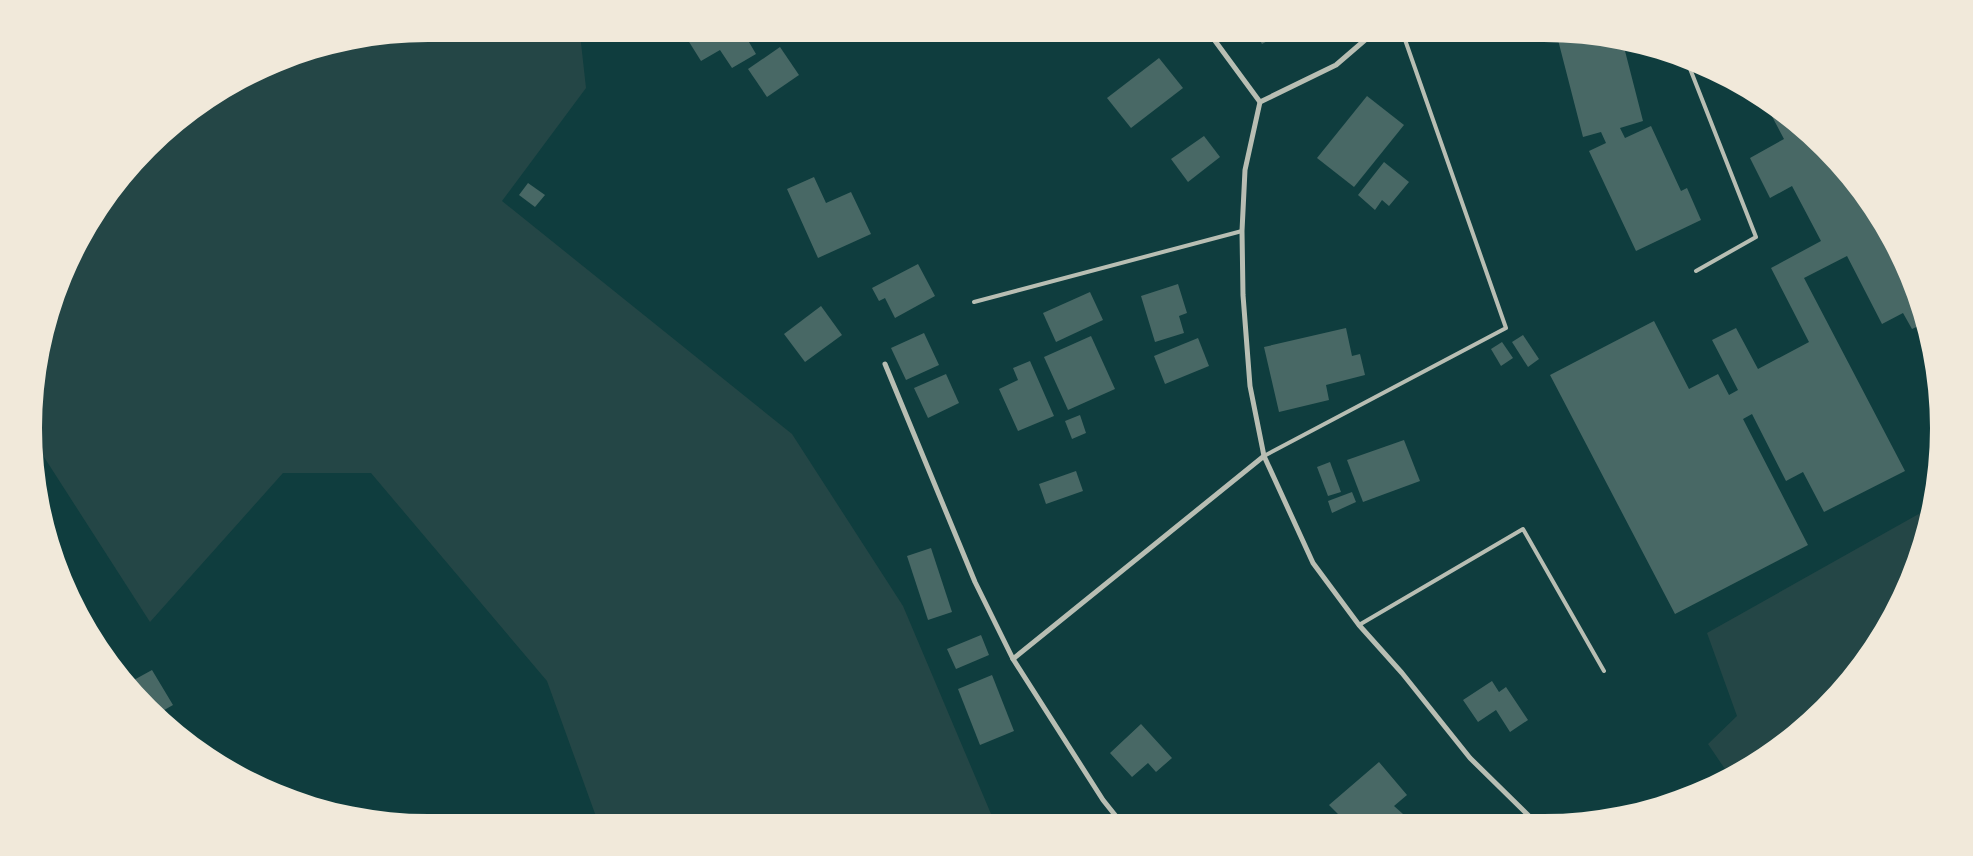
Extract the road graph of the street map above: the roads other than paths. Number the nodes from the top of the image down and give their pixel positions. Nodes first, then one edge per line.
1 (1216, 42) edge
2 (1363, 42) edge
3 (1406, 42) edge
4 (1691, 71) edge
5 (1260, 102) junction
6 (1242, 231) junction
7 (1696, 271) dead end
8 (974, 302) dead end
9 (885, 364) dead end
10 (1264, 456) junction
11 (1359, 625) junction
12 (1013, 659) junction
13 (1604, 671) dead end
14 (1114, 814) edge
15 (1527, 814) edge

1 - 5 street
2 - 5 street
3 - 10 lane
4 - 7 lane
5 - 6 street
6 - 8 lane
6 - 10 street
9 - 12 street
10 - 11 street
10 - 12 street
11 - 13 lane
11 - 15 street
12 - 14 street

